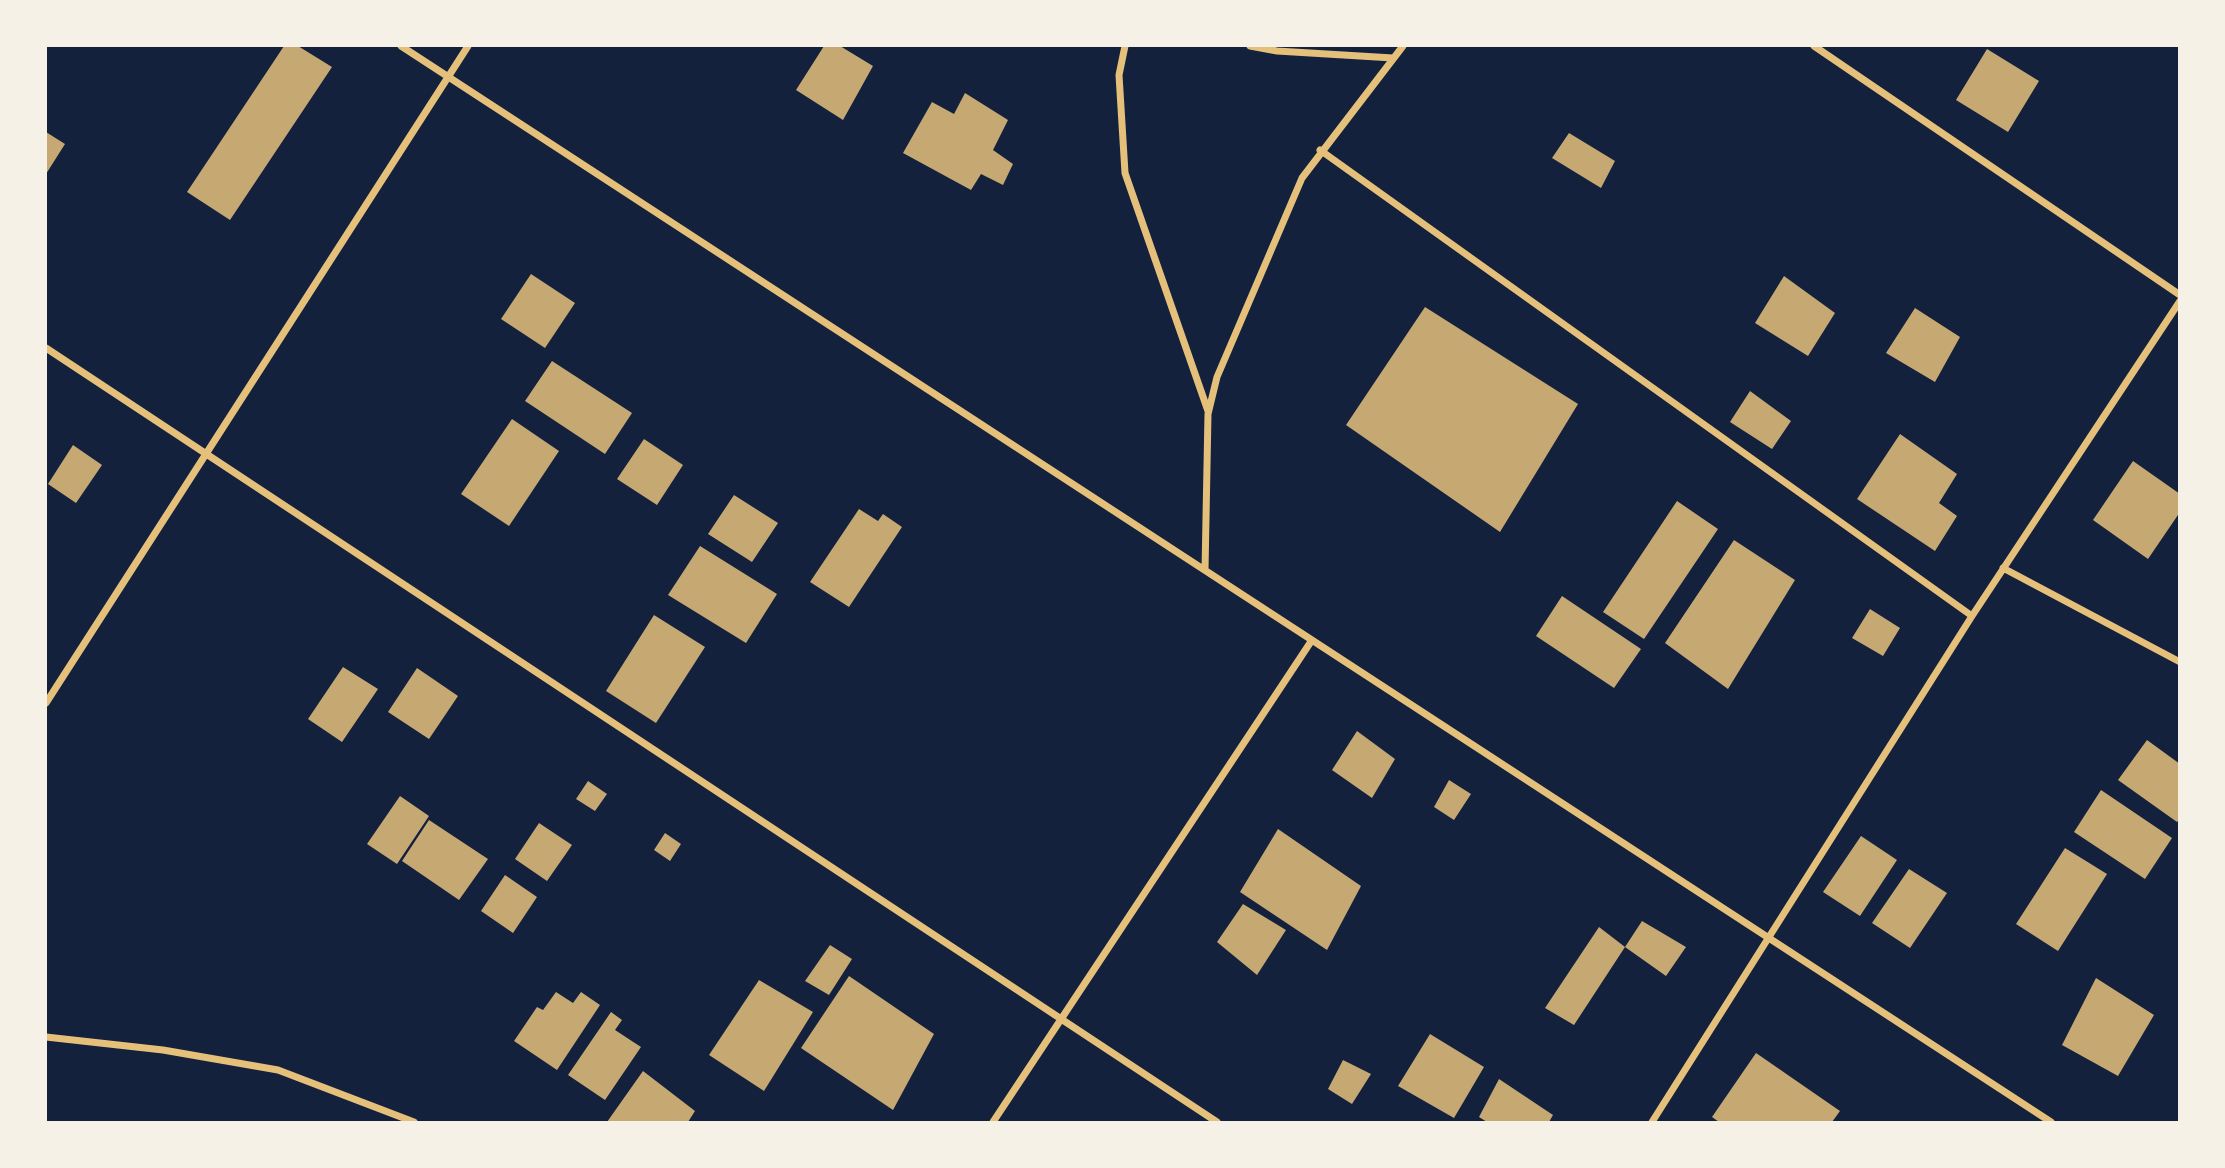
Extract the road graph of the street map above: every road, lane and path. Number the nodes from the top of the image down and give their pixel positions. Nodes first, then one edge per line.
1 (401, 46) edge
2 (468, 46) edge
3 (1125, 46) edge
4 (1250, 46) edge
5 (1403, 46) edge
6 (1814, 46) edge
7 (1393, 58) junction
8 (449, 76) junction
9 (1320, 150) junction
10 (2179, 298) edge
11 (46, 348) edge
12 (1208, 414) junction
13 (205, 454) junction
14 (2003, 568) junction
15 (1205, 570) junction
16 (1972, 616) junction
17 (1312, 640) junction
18 (2179, 662) edge
19 (46, 703) edge
20 (1769, 938) junction
21 (1064, 1019) junction
22 (46, 1037) edge
23 (408, 1121) edge
24 (993, 1122) edge
25 (1217, 1122) edge
26 (1652, 1122) edge
27 (2051, 1122) edge

1 - 8 street
2 - 8 street
3 - 12 street
4 - 7 street
5 - 7 street
6 - 10 street
7 - 9 street
8 - 13 street
8 - 15 street
9 - 12 street
9 - 16 street
10 - 14 street
11 - 13 street
12 - 15 street
13 - 19 street
13 - 21 street
14 - 16 street
14 - 18 street
15 - 17 street
16 - 20 street
17 - 20 street
17 - 21 street
20 - 26 street
20 - 27 street
21 - 24 street
21 - 25 street
22 - 23 street

